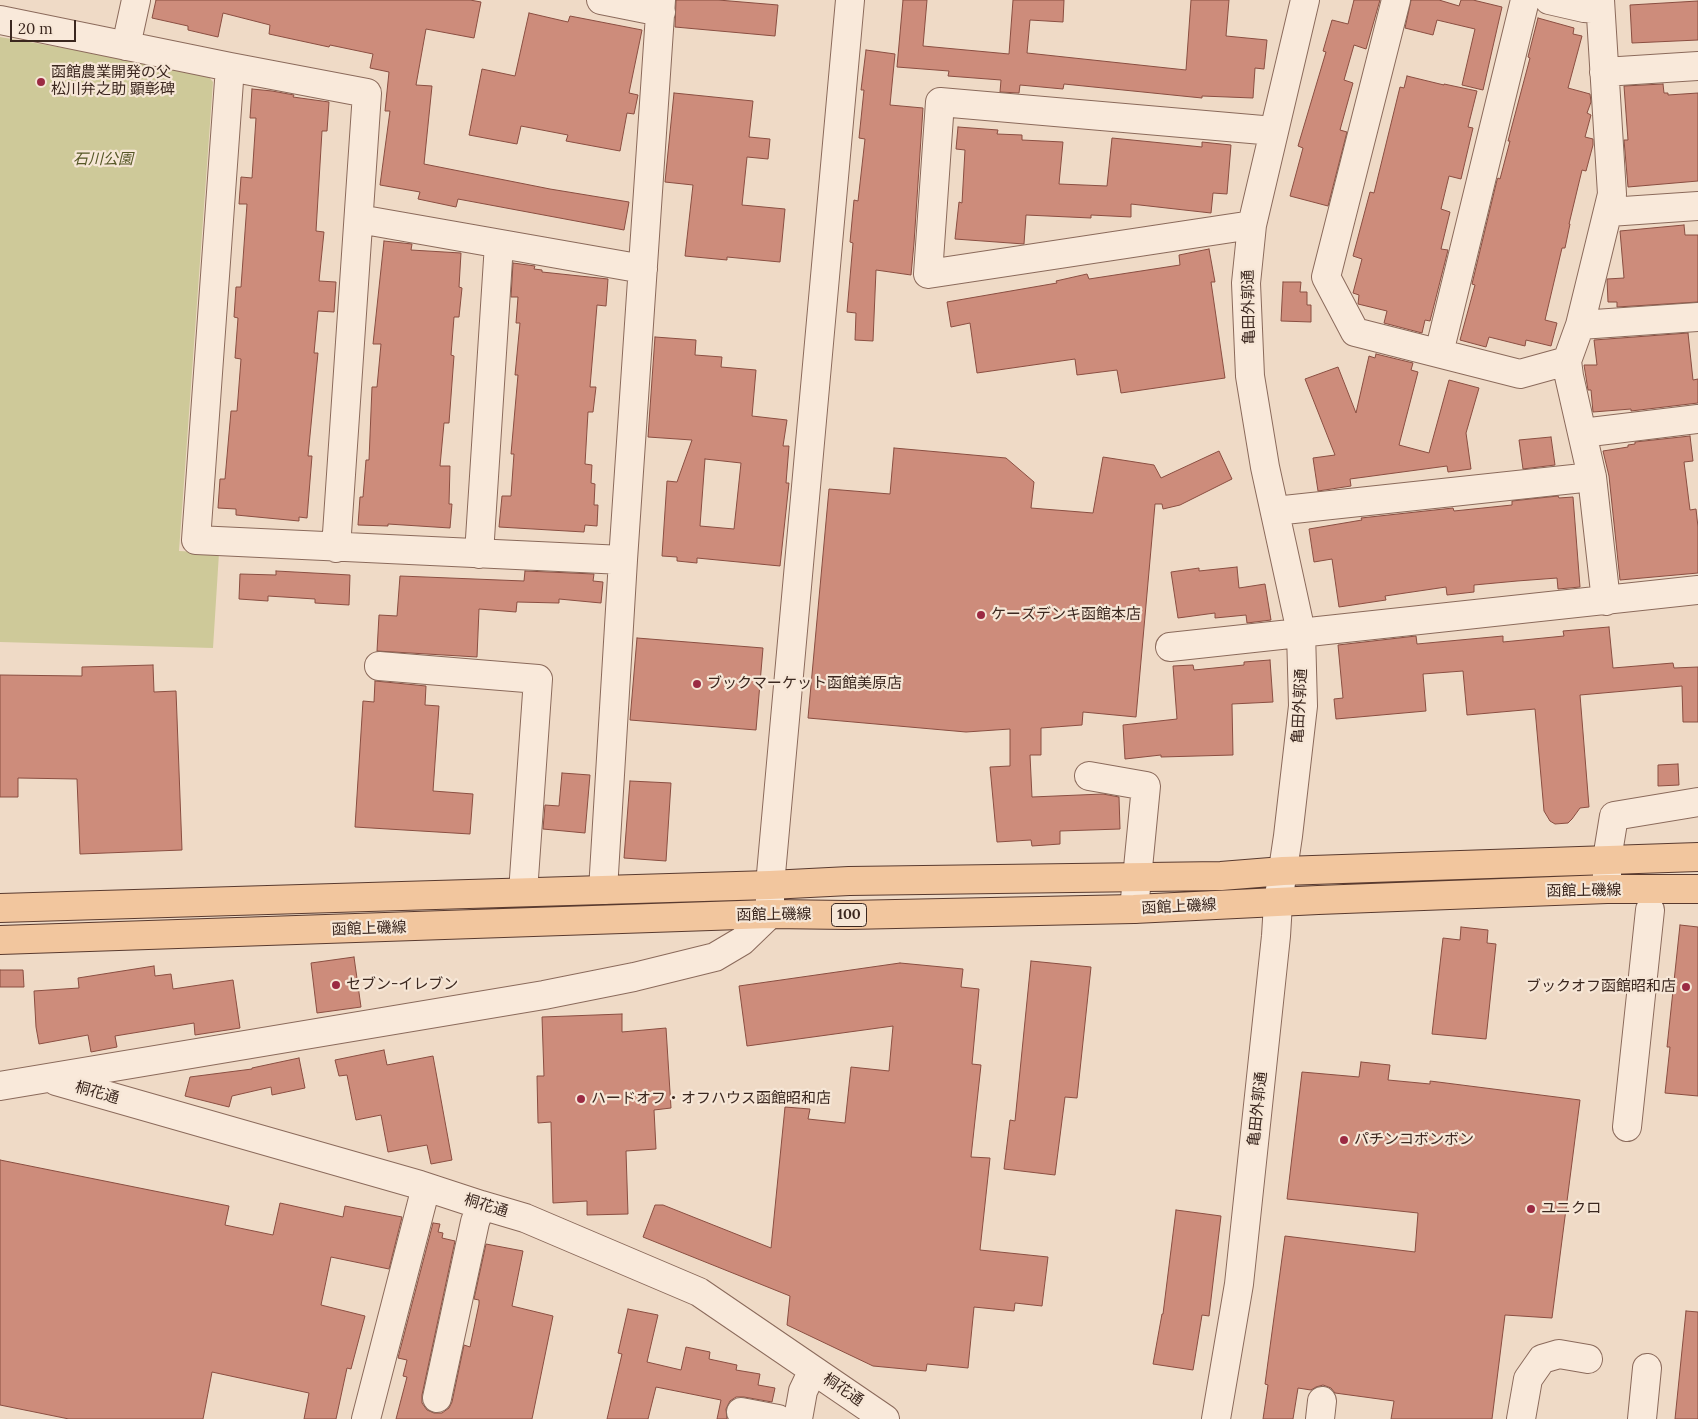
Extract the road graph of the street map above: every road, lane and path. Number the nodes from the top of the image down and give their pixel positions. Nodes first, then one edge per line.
1 (136, 0) edge
2 (601, 0) edge
3 (850, 0) edge
4 (1305, 0) edge
5 (1396, 0) edge
6 (1525, 0) edge
7 (1549, 0) edge
8 (1600, 5) edge
9 (661, 6) edge
10 (0, 20) edge
11 (126, 46) junction
12 (1698, 66) edge
13 (230, 67) junction
14 (1604, 72) junction
15 (1274, 131) junction
16 (1698, 206) edge
17 (1609, 212) junction
18 (360, 219) junction
19 (1252, 225) junction
20 (499, 244) junction
21 (643, 269) junction
22 (1698, 318) edge
23 (1580, 325) junction
24 (1439, 353) junction
25 (1567, 361) junction
26 (1698, 419) edge
27 (1582, 433) junction
28 (1592, 477) junction
29 (1275, 512) junction
30 (336, 548) junction
31 (479, 554) junction
32 (623, 560) junction
33 (1698, 590) edge
34 (1606, 600) junction
35 (1301, 632) junction
36 (1170, 647) dead end
37 (379, 666) dead end
38 (1089, 776) dead end
39 (1698, 802) edge
40 (1698, 857) edge
41 (1607, 859) junction
42 (1283, 871) junction
43 (1138, 876) junction
44 (770, 885) junction
45 (1607, 889) junction
46 (1698, 889) edge
47 (603, 890) junction
48 (523, 892) junction
49 (1278, 903) junction
50 (0, 908) edge
51 (1134, 909) junction
52 (1650, 910) dead end
53 (770, 914) junction
54 (0, 940) edge
55 (49, 1079) junction
56 (0, 1086) edge
57 (1627, 1127) dead end
58 (426, 1187) junction
59 (481, 1205) junction
60 (1588, 1359) dead end
61 (1647, 1368) dead end
62 (813, 1370) junction
63 (437, 1398) dead end
64 (741, 1412) dead end
65 (366, 1419) edge
66 (778, 1419) edge
67 (798, 1419) edge
68 (885, 1419) edge
69 (1216, 1419) edge
70 (1521, 1419) edge
71 (1642, 1419) edge

1 - 11 street
2 - 9 street
3 - 44 street
4 - 15 street, 亀田外郭通
5 - 24 street
6 - 24 street
7 - 8 street
8 - 14 street
9 - 21 street
10 - 11 street
11 - 13 street
12 - 14 street
13 - 18 street
13 - 30 street
14 - 17 street
15 - 19 street, 亀田外郭通
15 - 19 street
16 - 17 street
17 - 23 street
18 - 20 street
18 - 30 street
19 - 29 street, 亀田外郭通
20 - 21 street
20 - 31 street
21 - 32 street
22 - 23 street
23 - 25 street
24 - 25 street
25 - 27 street
26 - 27 street
27 - 28 street
28 - 29 street
28 - 34 street
29 - 35 street, 亀田外郭通
30 - 31 street
31 - 32 street
32 - 47 street
33 - 34 street
34 - 35 street
35 - 36 street
35 - 42 street, 亀田外郭通
37 - 48 street
38 - 43 street
39 - 41 street
40 - 41 main road, 函館上磯線 / 100
41 - 42 main road, 函館上磯線 / 100
41 - 45 street
42 - 43 main road, 函館上磯線 / 100
42 - 49 street, 亀田外郭通
43 - 44 main road, 函館上磯線 / 100
43 - 51 street
44 - 47 main road, 函館上磯線 / 100
44 - 53 street
45 - 46 main road, 函館上磯線 / 100
45 - 49 main road, 函館上磯線 / 100
47 - 48 main road, 函館上磯線 / 100
48 - 50 main road, 函館上磯線 / 100
49 - 51 main road, 函館上磯線 / 100
49 - 69 street, 亀田外郭通
51 - 53 main road, 函館上磯線 / 100
52 - 57 street
53 - 54 main road, 函館上磯線 / 100
53 - 55 street
55 - 56 street
55 - 58 street, 桐花通
58 - 59 street, 桐花通
58 - 65 street
59 - 62 street, 桐花通
59 - 63 street
60 - 70 street
61 - 71 street
62 - 67 street
62 - 68 street, 桐花通
64 - 66 street

